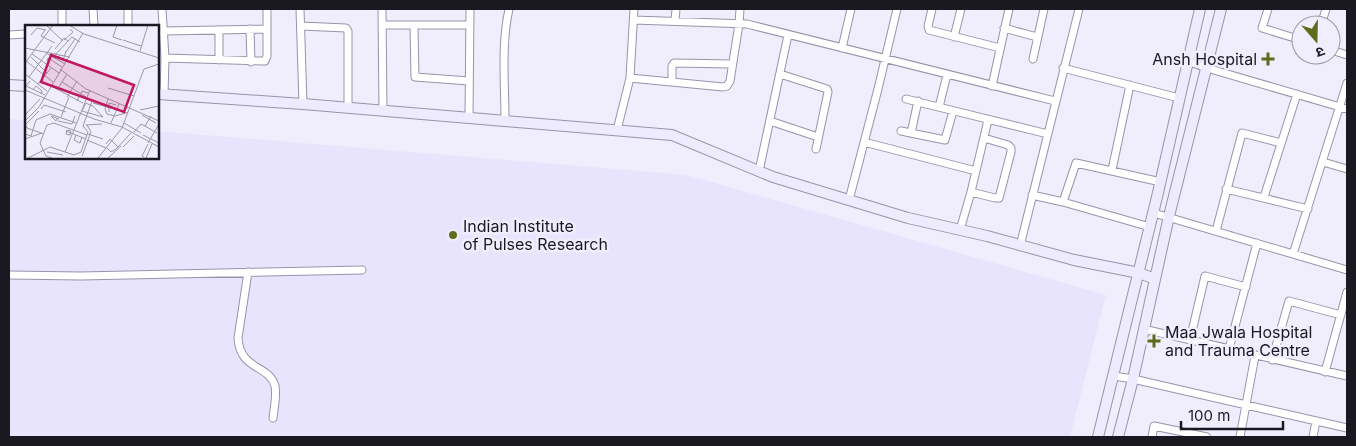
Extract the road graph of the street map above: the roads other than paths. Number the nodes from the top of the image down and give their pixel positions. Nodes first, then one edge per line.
1 (62, 9) edge
2 (94, 9) edge
3 (128, 9) edge
4 (162, 9) edge
5 (267, 9) edge
6 (300, 9) edge
7 (382, 9) edge
8 (470, 9) edge
9 (502, 9) edge
10 (509, 9) edge
11 (634, 9) edge
12 (676, 9) edge
13 (740, 9) edge
14 (852, 9) edge
15 (897, 9) edge
16 (932, 9) edge
17 (961, 9) edge
18 (1009, 9) edge
19 (1044, 9) edge
20 (1079, 9) edge
21 (1200, 9) edge
22 (1221, 9) edge
23 (1268, 9) edge
24 (634, 20) junction
25 (676, 21) junction
26 (506, 23) junction
27 (739, 24) junction
28 (62, 25) edge
29 (94, 25) edge
30 (128, 25) edge
31 (382, 25) junction
32 (414, 25) junction
33 (469, 25) junction
34 (301, 26) junction
35 (1004, 28) junction
36 (250, 29) junction
37 (267, 29) junction
38 (219, 30) junction
39 (164, 31) junction
40 (25, 34) edge
41 (788, 34) junction
42 (9, 35) edge
43 (954, 36) junction
44 (1037, 36) junction
45 (1291, 37) edge
46 (842, 48) junction
47 (1000, 48) junction
48 (165, 58) junction
49 (885, 59) junction
50 (1033, 59) dead end
51 (219, 60) junction
52 (1187, 61) junction
53 (251, 62) junction
54 (732, 64) junction
55 (1063, 68) junction
56 (1207, 68) junction
57 (780, 74) junction
58 (947, 74) junction
59 (630, 78) junction
60 (469, 81) junction
61 (672, 81) junction
62 (1347, 83) edge
63 (9, 85) edge
64 (1130, 85) junction
65 (25, 86) edge
66 (992, 86) junction
67 (1297, 94) junction
68 (161, 95) edge
69 (1179, 98) junction
70 (906, 99) dead end
71 (918, 101) junction
72 (1055, 101) junction
73 (302, 104) junction
74 (939, 107) junction
75 (1344, 107) edge
76 (348, 108) junction
77 (383, 110) junction
78 (953, 111) junction
79 (470, 118) junction
80 (770, 120) junction
81 (988, 120) junction
82 (505, 121) junction
83 (617, 130) junction
84 (901, 131) dead end
85 (911, 133) junction
86 (1048, 134) junction
87 (818, 138) junction
88 (984, 138) junction
89 (864, 142) junction
90 (1281, 143) junction
91 (816, 148) dead end
92 (1323, 162) junction
93 (1347, 169) edge
94 (1112, 170) junction
95 (759, 171) junction
96 (976, 171) junction
97 (1160, 182) junction
98 (1226, 189) junction
99 (971, 192) junction
100 (1032, 196) junction
101 (1264, 198) junction
102 (849, 200) junction
103 (1063, 202) junction
104 (1308, 209) junction
105 (1154, 213) junction
106 (1169, 216) junction
107 (1150, 227) junction
108 (960, 230) junction
109 (1216, 230) junction
110 (1257, 243) junction
111 (1020, 246) junction
112 (1293, 254) junction
113 (362, 270) dead end
114 (1347, 270) edge
115 (248, 272) junction
116 (1139, 273) junction
117 (9, 275) edge
118 (1154, 279) junction
119 (1246, 287) junction
120 (1347, 292) edge
121 (1341, 315) junction
122 (1143, 329) junction
123 (1190, 340) junction
124 (1229, 349) junction
125 (1256, 356) junction
126 (1272, 360) junction
127 (1325, 372) junction
128 (1114, 376) junction
129 (1347, 376) edge
130 (1133, 379) junction
131 (1246, 406) junction
132 (273, 418) dead end
133 (1316, 421) junction
134 (1347, 428) edge
135 (1098, 437) edge
136 (1118, 437) edge
137 (1152, 437) edge
138 (1202, 437) edge
139 (1240, 437) edge
140 (1313, 437) edge

1 - 28 street
2 - 29 street
3 - 30 street
4 - 39 street
5 - 37 street
6 - 34 street
7 - 31 street
8 - 33 street
9 - 26 street
10 - 26 street
11 - 24 street
12 - 25 street
13 - 27 street
14 - 46 street
15 - 49 street
16 - 43 street
17 - 43 street
18 - 35 street
19 - 44 street
20 - 55 street
21 - 52 street
22 - 56 street
23 - 45 street
24 - 25 street
24 - 59 street
25 - 27 street
26 - 82 street
27 - 41 street
27 - 54 street
31 - 32 street
31 - 77 street
32 - 33 street
32 - 60 street
33 - 60 street
34 - 73 street
34 - 76 street
35 - 44 street
35 - 47 street
36 - 37 street
36 - 38 street
36 - 53 street
37 - 53 street
38 - 39 street
38 - 51 street
39 - 48 street
40 - 42 street
41 - 46 street
41 - 57 street
43 - 47 street
44 - 50 street
46 - 49 street
47 - 66 street
48 - 51 street
48 - 68 street
49 - 58 street
49 - 89 street
51 - 53 street
52 - 56 street
52 - 69 street
54 - 61 street
54 - 61 street
55 - 64 street
55 - 72 street
56 - 67 street
56 - 106 street
57 - 80 street
57 - 87 street
58 - 66 street
58 - 74 street
59 - 61 street
59 - 83 street
60 - 79 street
62 - 75 street
63 - 65 street
64 - 69 street
64 - 94 street
66 - 72 street
67 - 75 street
67 - 90 street
68 - 73 street
69 - 97 street
70 - 71 street
71 - 74 street
71 - 85 street
72 - 86 street
73 - 76 street
74 - 78 street
75 - 92 street
76 - 77 street
77 - 79 street
78 - 81 street
78 - 85 street
79 - 82 street
80 - 87 street
80 - 95 street
81 - 86 street
81 - 88 street
82 - 83 street
83 - 95 street
84 - 85 street
86 - 100 street
87 - 91 street
88 - 96 street
88 - 99 street
89 - 96 street
89 - 102 street
90 - 98 street
90 - 101 street
92 - 93 street
92 - 104 street
94 - 97 street
94 - 103 street
95 - 102 street
96 - 99 street
97 - 105 street
98 - 101 street
98 - 109 street
99 - 108 street
100 - 103 street
100 - 111 street
101 - 104 street
102 - 108 street
103 - 107 street
104 - 112 street
105 - 106 street
105 - 107 street
106 - 109 street
106 - 118 street
107 - 116 street
108 - 111 street
109 - 110 street
110 - 112 street
110 - 119 street
111 - 116 street
112 - 114 street
113 - 115 street
115 - 117 street
115 - 132 street
116 - 118 street
116 - 128 street
118 - 122 street
119 - 123 street
119 - 124 street
120 - 121 street
121 - 126 street
121 - 127 street
122 - 123 street
122 - 130 street
123 - 124 street
124 - 125 street
125 - 126 street
125 - 131 street
126 - 127 street
127 - 129 street
128 - 130 street
128 - 135 street
130 - 131 street
130 - 136 street
131 - 133 street
131 - 139 street
133 - 134 street
133 - 140 street
137 - 138 street

